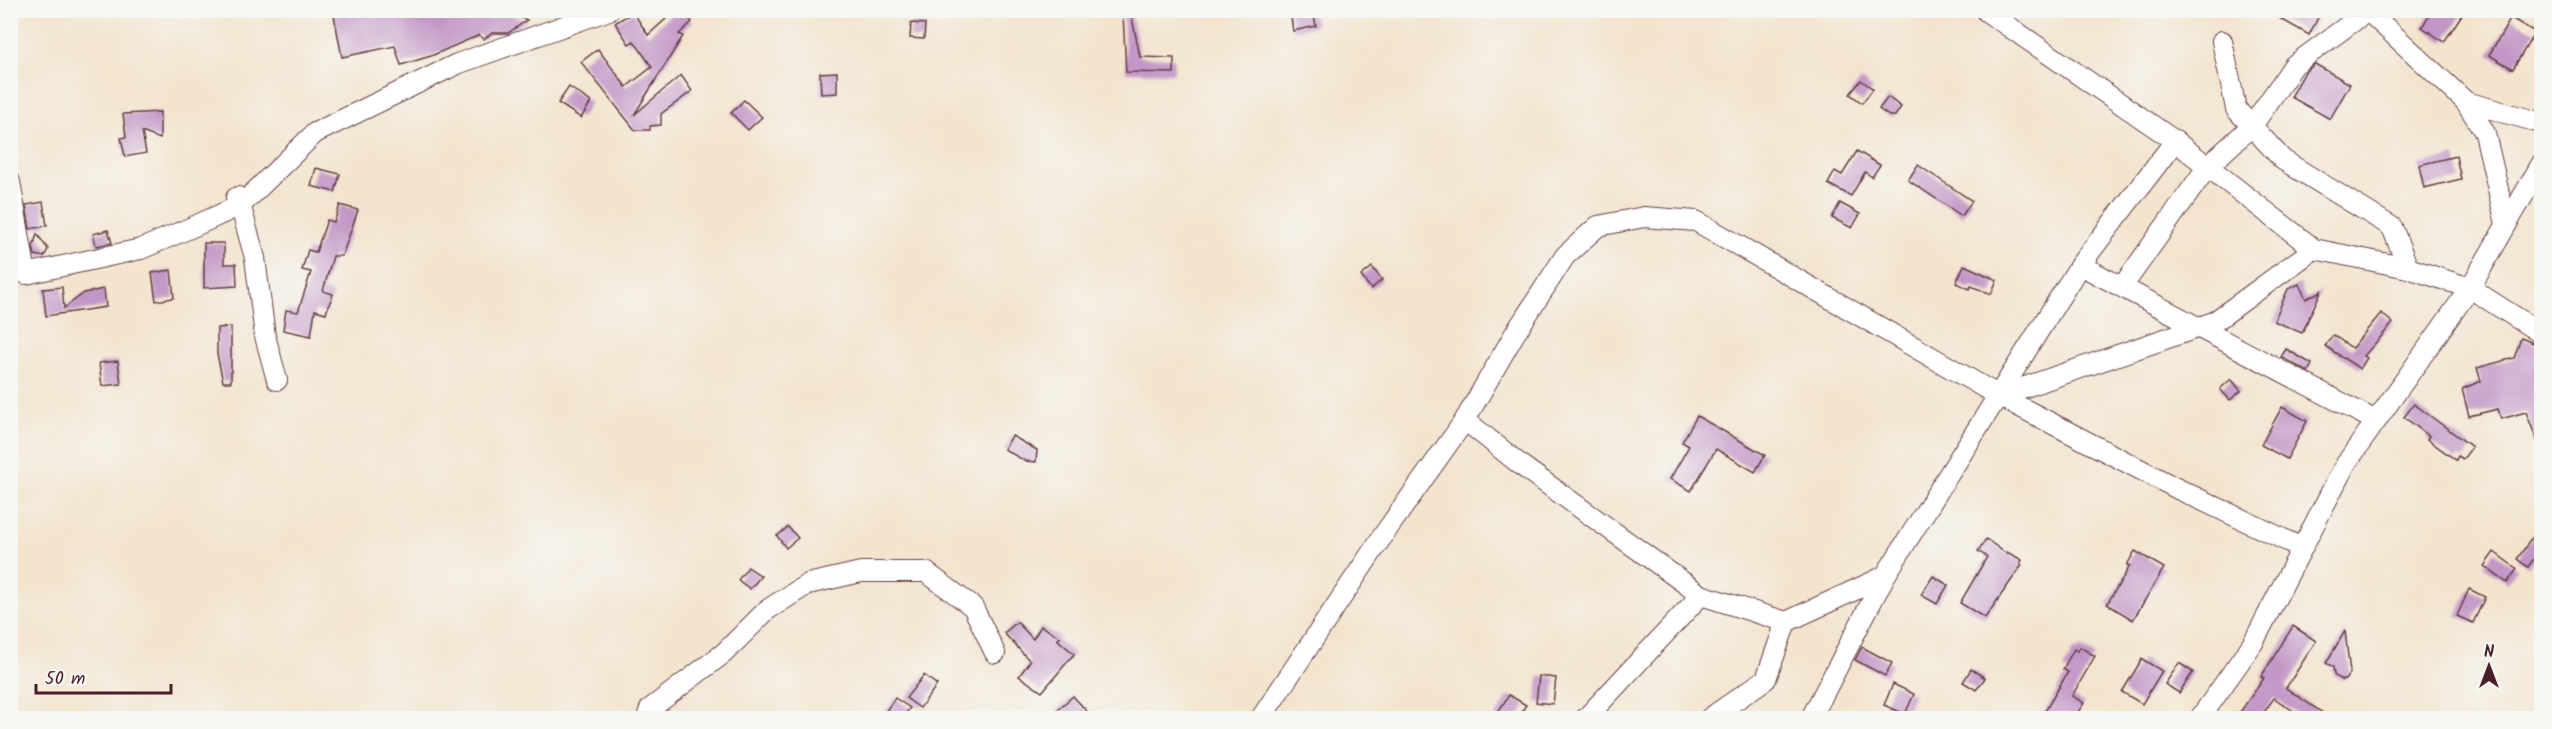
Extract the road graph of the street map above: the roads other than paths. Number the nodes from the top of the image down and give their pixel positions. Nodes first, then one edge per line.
1 (609, 10) edge
2 (1986, 11) edge
3 (2369, 11) edge
4 (2222, 41) dead end
5 (2466, 102) junction
6 (2541, 123) edge
7 (2252, 126) junction
8 (2175, 141) junction
9 (2541, 163) edge
10 (2208, 166) junction
11 (10, 182) edge
12 (238, 197) junction
13 (2506, 224) junction
14 (197, 225) junction
15 (2314, 249) junction
16 (2080, 265) junction
17 (2409, 268) junction
18 (40, 274) dead end
19 (2122, 287) junction
20 (2470, 288) junction
21 (2197, 327) junction
22 (2541, 334) edge
23 (277, 380) dead end
24 (1999, 396) junction
25 (1465, 420) junction
26 (2376, 422) junction
27 (2302, 548) junction
28 (1885, 576) junction
29 (1701, 595) junction
30 (1786, 622) junction
31 (995, 653) dead end
32 (647, 718) edge
33 (1261, 718) edge
34 (1586, 718) edge
35 (1710, 718) edge
36 (1811, 718) edge
37 (2200, 718) edge

1 - 14 street
2 - 8 street
3 - 5 street
3 - 7 street
4 - 7 street
5 - 6 street
5 - 13 street
7 - 10 street
7 - 17 street
8 - 10 street
8 - 16 street
9 - 13 street
10 - 15 street
10 - 19 street
11 - 14 street
12 - 14 street
12 - 18 street
12 - 23 street
13 - 20 street
15 - 17 street
15 - 21 street
16 - 19 street
16 - 24 street
17 - 20 street
19 - 21 street
20 - 22 street
20 - 26 street
21 - 24 street
21 - 26 street
24 - 25 street
24 - 27 street
24 - 28 street
25 - 29 street
25 - 33 street
26 - 27 street
27 - 37 street
28 - 30 street
28 - 36 street
29 - 30 street
29 - 34 street
30 - 35 street
31 - 32 street

